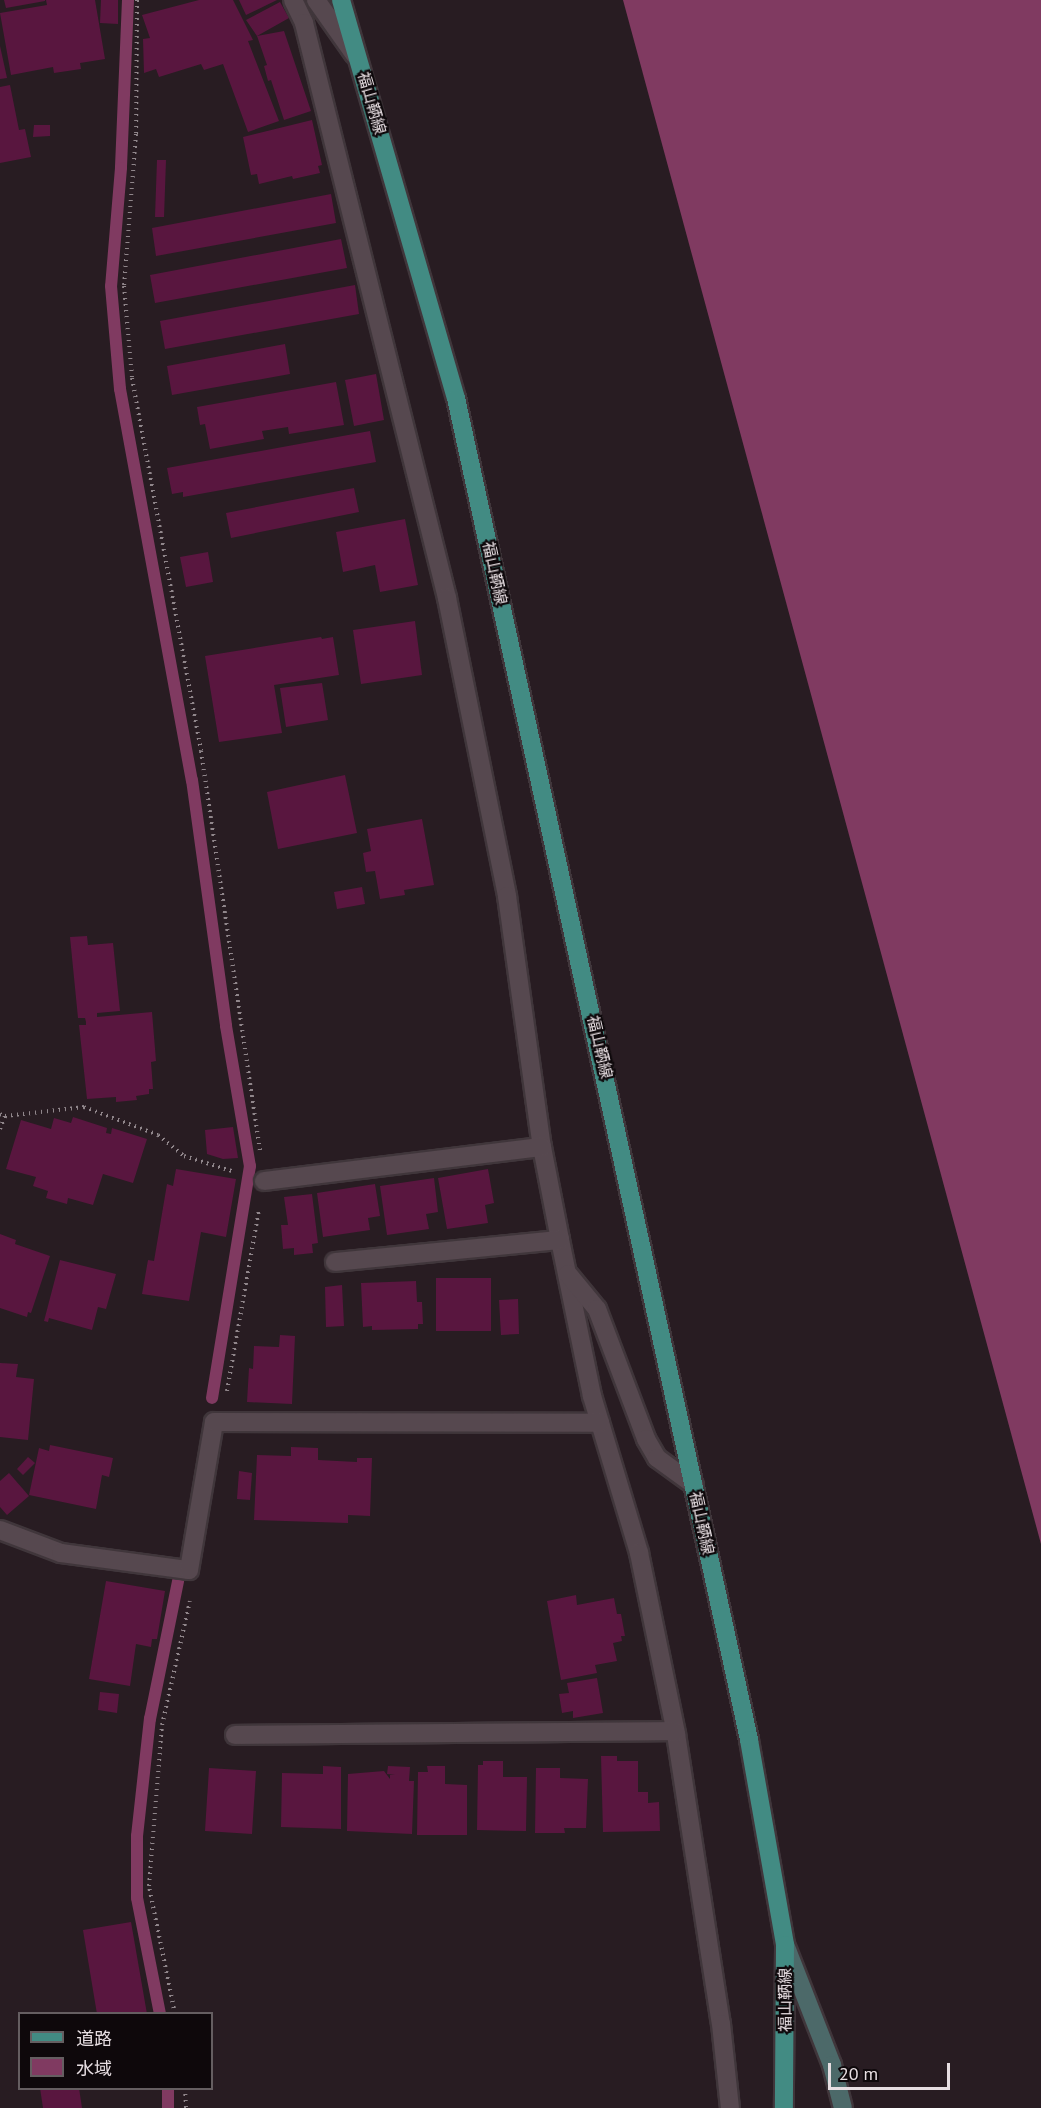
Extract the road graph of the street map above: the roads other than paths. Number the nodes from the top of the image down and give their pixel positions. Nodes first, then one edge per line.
1 (293, 0) edge
2 (316, 0) edge
3 (341, 0) edge
4 (361, 63) junction
5 (542, 1147) junction
6 (264, 1181) road end
7 (560, 1240) junction
8 (335, 1262) dead end
9 (567, 1272) junction
10 (600, 1423) junction
11 (694, 1485) junction
12 (0, 1530) edge
13 (675, 1731) junction
14 (235, 1735) dead end
15 (785, 1945) junction
16 (730, 2108) edge
17 (784, 2108) edge
18 (843, 2108) edge

1 - 5 street
2 - 4 street
3 - 4 main road, 福山鞆線
4 - 11 main road, 福山鞆線
5 - 6 street
5 - 7 street
7 - 8 street
7 - 9 street
9 - 10 street
9 - 11 street
10 - 12 street
10 - 13 street
11 - 15 main road, 福山鞆線
13 - 14 street
13 - 16 street
15 - 17 main road, 福山鞆線
15 - 18 street

